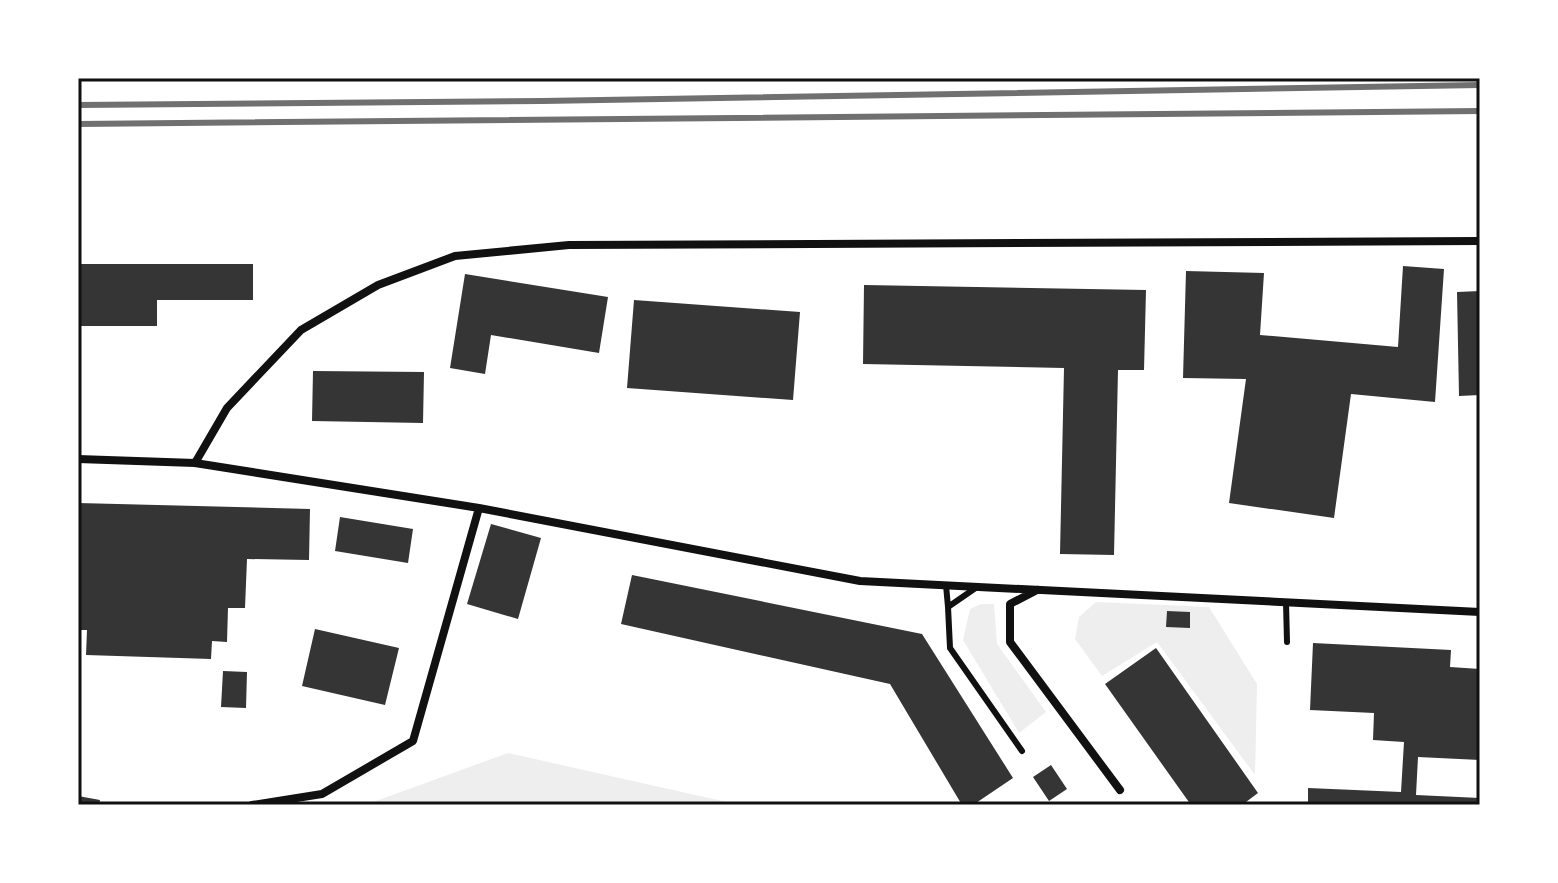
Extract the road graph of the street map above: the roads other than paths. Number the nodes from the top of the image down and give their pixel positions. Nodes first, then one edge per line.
1 (1480, 241) edge
2 (78, 459) edge
3 (195, 463) junction
4 (479, 508) junction
5 (946, 585) junction
6 (977, 587) junction
7 (1037, 590) junction
8 (1286, 602) junction
9 (948, 607) junction
10 (1480, 612) edge
11 (1287, 642) dead end
12 (1022, 751) dead end
13 (1120, 790) dead end
14 (252, 805) edge

1 - 3 street
2 - 3 street
3 - 4 street
4 - 5 street
4 - 14 street
5 - 6 street
5 - 9 lane
6 - 7 street
6 - 9 lane
7 - 8 street
7 - 13 street
8 - 10 street
8 - 11 lane
9 - 12 lane

